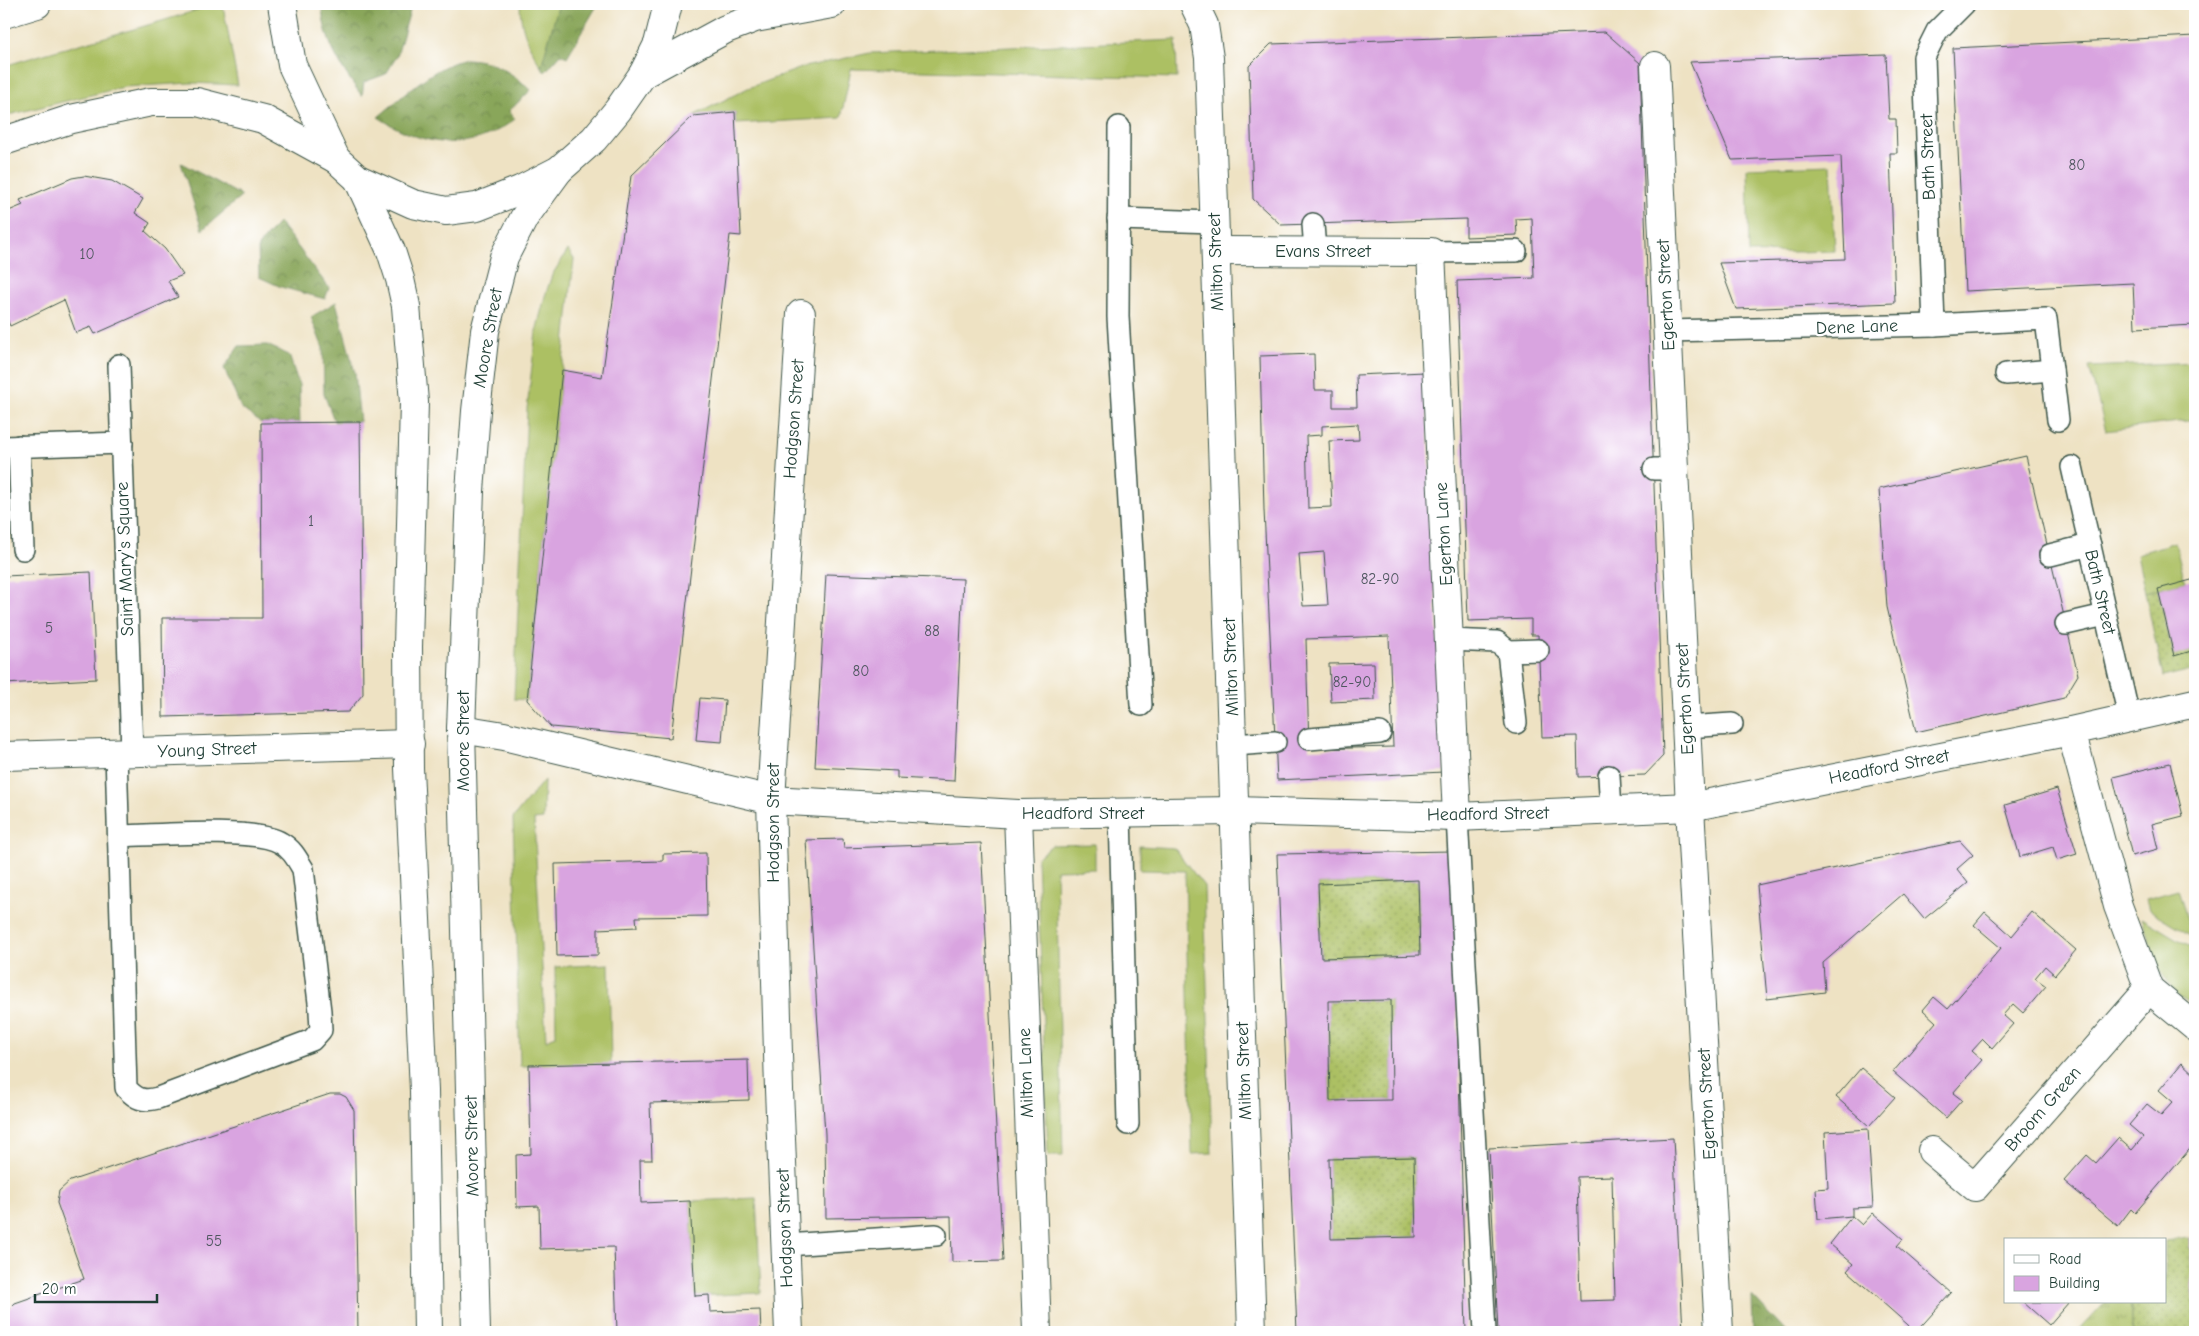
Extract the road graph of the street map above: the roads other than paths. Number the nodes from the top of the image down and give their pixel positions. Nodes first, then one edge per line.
1 (38, 4) edge
2 (282, 4) edge
3 (668, 4) edge
4 (832, 4) edge
5 (1964, 4) edge
6 (4, 14) edge
7 (1199, 14) edge
8 (1655, 66) dead end
9 (643, 74) junction
10 (1119, 127) dead end
11 (4, 141) edge
12 (336, 159) junction
13 (559, 170) junction
14 (358, 179) junction
15 (1118, 219) junction
16 (1215, 222) junction
17 (1313, 224) dead end
18 (1216, 251) junction
19 (1315, 251) junction
20 (1516, 251) dead end
21 (1431, 252) junction
22 (801, 314) dead end
23 (1934, 325) junction
24 (1667, 330) junction
25 (119, 365) dead end
26 (2052, 370) junction
27 (2006, 374) dead end
28 (2058, 420) dead end
29 (122, 443) junction
30 (12, 447) edge
31 (2072, 467) dead end
32 (2090, 546) junction
33 (23, 549) dead end
34 (2050, 555) dead end
35 (2105, 615) junction
36 (2066, 624) dead end
37 (1449, 640) junction
38 (1538, 650) dead end
39 (1508, 651) junction
40 (2195, 703) edge
41 (1141, 705) dead end
42 (2129, 717) junction
43 (1516, 723) dead end
44 (1732, 724) dead end
45 (1686, 727) junction
46 (461, 729) junction
47 (2071, 731) junction
48 (1380, 734) dead end
49 (1309, 739) dead end
50 (1275, 742) dead end
51 (410, 744) junction
52 (1234, 745) junction
53 (124, 753) junction
54 (4, 756) edge
55 (1609, 776) dead end
56 (771, 800) junction
57 (1690, 807) junction
58 (1611, 810) junction
59 (1236, 811) junction
60 (1120, 813) junction
61 (1018, 814) junction
62 (1457, 816) junction
63 (120, 836) junction
64 (2149, 989) junction
65 (2195, 1027) edge
66 (1128, 1124) dead end
67 (1932, 1151) dead end
68 (936, 1235) dead end
69 (786, 1245) junction
70 (428, 1332) edge
71 (476, 1332) edge
72 (789, 1332) edge
73 (1037, 1332) edge
74 (1252, 1332) edge
75 (1485, 1332) edge
76 (1719, 1332) edge

1 - 6 main road
2 - 12 main road, Moore Street
3 - 9 main road, Moore Street
4 - 9 main road
5 - 23 lane, Bath Street
7 - 16 main road, Milton Street
8 - 24 main road, Egerton Street
9 - 13 main road, Moore Street
10 - 15 lane
11 - 12 main road
12 - 14 main road, Moore Street
13 - 14 main road, Moore Street
13 - 46 main road, Moore Street
14 - 51 main road, Moore Street
15 - 16 lane
15 - 41 lane
16 - 18 main road, Milton Street
17 - 19 lane
18 - 19 main road, Evans Street
18 - 52 main road, Milton Street
19 - 21 main road, Evans Street
20 - 21 lane
21 - 37 main road, Egerton Lane
22 - 56 main road, Hodgson Street
23 - 24 lane, Dene Lane
23 - 26 lane, Dene Lane
24 - 45 main road, Egerton Street
25 - 29 lane, Saint Mary's Square
26 - 27 lane
26 - 28 lane
29 - 30 lane
29 - 53 lane, Saint Mary's Square
30 - 33 lane
31 - 32 lane, Bath Street
32 - 34 lane
32 - 35 lane, Bath Street
35 - 36 lane
35 - 42 lane, Bath Street
37 - 39 lane
37 - 62 main road, Egerton Lane
38 - 39 lane
39 - 43 lane
40 - 42 main road, Headford Street
42 - 47 main road, Headford Street
44 - 45 lane
45 - 57 main road, Egerton Street
46 - 56 main road, Headford Street
46 - 71 main road, Moore Street
47 - 57 main road, Headford Street
47 - 64 main road
48 - 49 lane
50 - 52 lane
51 - 53 main road, Young Street
51 - 70 main road, Moore Street
52 - 59 main road, Milton Street
53 - 54 main road, Young Street
53 - 63 lane, Saint Mary's Square
55 - 58 lane
56 - 61 main road, Headford Street
56 - 69 main road, Hodgson Street
57 - 58 main road, Headford Street
57 - 76 main road, Egerton Street
58 - 62 main road, Headford Street
59 - 60 main road, Headford Street
59 - 62 main road, Headford Street
59 - 74 main road, Milton Street
60 - 61 main road, Headford Street
60 - 66 lane
61 - 73 main road, Milton Lane
62 - 75 lane
63 - 63 lane, Saint Mary's Square
64 - 65 main road
64 - 67 main road, Broom Green
68 - 69 lane
69 - 72 main road, Hodgson Street

